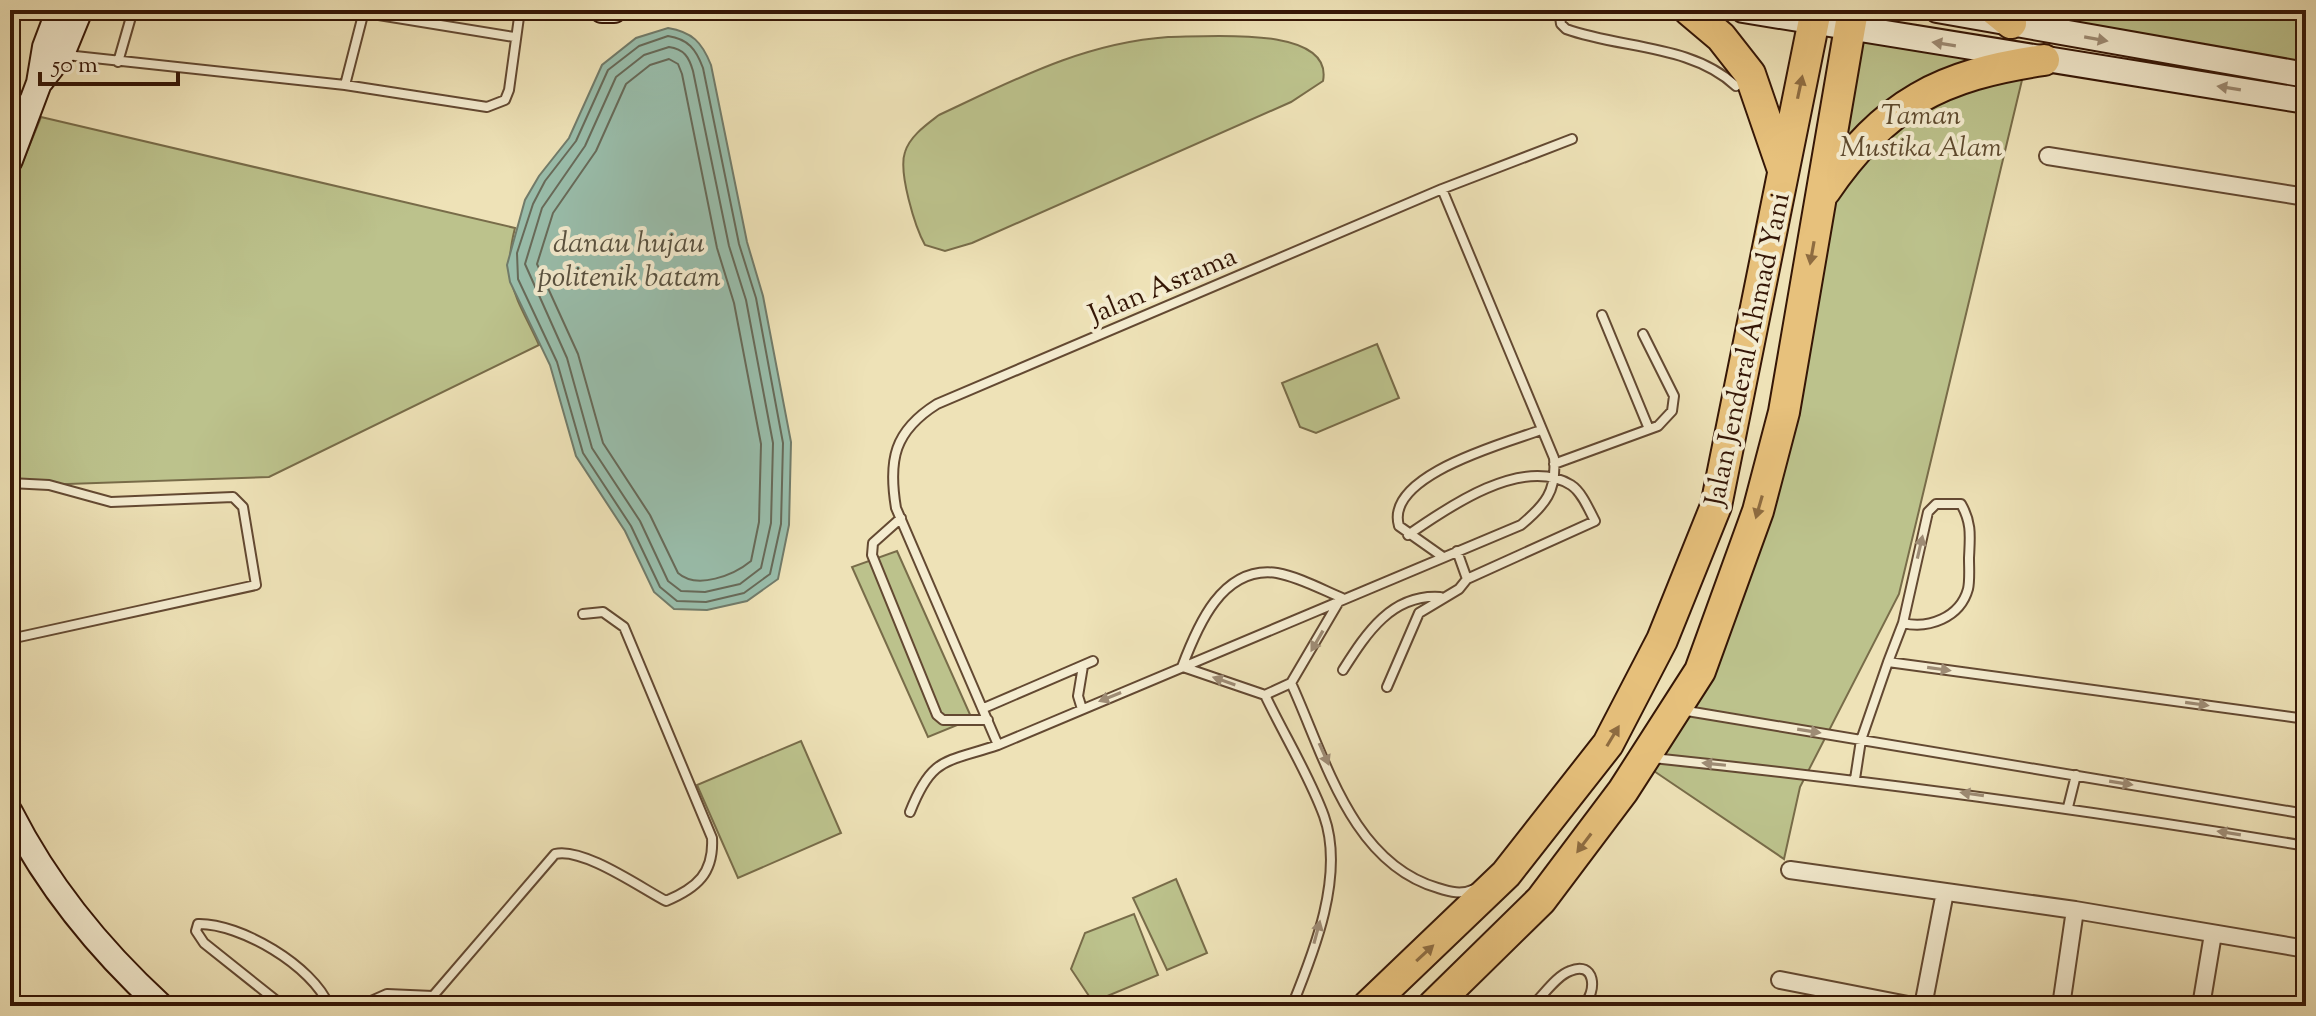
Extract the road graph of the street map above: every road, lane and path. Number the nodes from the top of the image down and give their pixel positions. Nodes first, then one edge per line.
1 (59, 10) edge
2 (80, 10) edge
3 (133, 10) edge
4 (348, 10) edge
5 (520, 10) edge
6 (602, 10) edge
7 (614, 10) edge
8 (1559, 10) edge
9 (1689, 10) edge
10 (1743, 10) edge
11 (1937, 10) edge
12 (364, 12) edge
13 (1815, 16) edge
14 (2003, 17) edge
15 (1851, 20) edge
16 (514, 37) junction
17 (62, 54) junction
18 (2044, 60) junction
19 (118, 62) junction
20 (2306, 75) edge
21 (10, 82) edge
22 (39, 83) junction
23 (345, 85) junction
24 (1736, 86) dead end
25 (2306, 101) edge
26 (27, 115) junction
27 (1572, 139) dead end
28 (2048, 156) dead end
29 (10, 160) edge
30 (1783, 169) junction
31 (1442, 189) junction
32 (1822, 195) junction
33 (2306, 197) edge
34 (1602, 315) dead end
35 (1643, 334) dead end
36 (1649, 429) junction
37 (1541, 430) junction
38 (1554, 464) junction
39 (1555, 479) junction
40 (10, 483) edge
41 (901, 518) junction
42 (1408, 535) junction
43 (1457, 551) junction
44 (1443, 557) junction
45 (1467, 579) junction
46 (1440, 597) junction
47 (1342, 598) junction
48 (583, 614) dead end
49 (1903, 623) junction
50 (10, 639) edge
51 (1093, 661) dead end
52 (1888, 662) junction
53 (1083, 666) junction
54 (1182, 667) junction
55 (1343, 670) dead end
56 (1291, 683) junction
57 (1387, 687) dead end
58 (1265, 695) junction
59 (984, 708) junction
60 (1082, 709) junction
61 (1677, 709) junction
62 (2306, 719) edge
63 (988, 720) junction
64 (1861, 740) junction
65 (998, 745) junction
66 (1647, 757) junction
67 (1592, 768) junction
68 (2076, 775) junction
69 (1855, 779) junction
70 (1623, 791) junction
71 (2068, 807) junction
72 (10, 812) edge
73 (910, 812) dead end
74 (2306, 814) edge
75 (2306, 846) edge
76 (1790, 870) dead end
77 (1506, 874) junction
78 (1945, 892) junction
79 (2075, 910) junction
80 (2213, 934) junction
81 (2306, 949) edge
82 (1780, 980) dead end
83 (433, 996) junction
84 (1882, 1004) edge
85 (161, 1006) edge
86 (283, 1006) edge
87 (329, 1006) edge
88 (360, 1006) edge
89 (421, 1006) edge
90 (1292, 1006) edge
91 (1368, 1006) edge
92 (1433, 1006) edge
93 (1532, 1006) edge
94 (1583, 1006) edge
95 (1913, 1006) edge
96 (1923, 1006) edge
97 (2061, 1006) edge
98 (2201, 1006) edge

1 - 22 main road
2 - 17 main road
3 - 19 lane
4 - 12 lane
5 - 16 lane
6 - 7 main road
8 - 24 lane
9 - 30 highway
10 - 13 main road
11 - 14 main road
12 - 16 lane
12 - 23 lane
13 - 15 main road
30 -> 13 highway, Jalan Jenderal Ahmad Yani
14 -> 20 main road
18 -> 15 main road
15 - 32 highway, Jalan Jenderal Ahmad Yani
16 - 23 lane
17 - 19 lane
17 - 22 main road
25 -> 18 main road
18 - 32 highway
19 - 23 lane
21 - 26 lane
22 - 26 main road
26 - 29 main road
27 - 31 lane, Jalan Asrama
28 - 33 street
67 -> 30 highway, Jalan Jenderal Ahmad Yani
31 - 37 lane
31 - 41 lane, Jalan Asrama
32 -> 61 highway, Jalan Jenderal Ahmad Yani
34 - 36 lane
35 - 36 lane
36 - 38 lane
37 - 38 lane
37 - 42 lane
38 - 39 lane
39 - 42 lane
39 - 43 lane
39 - 45 lane
40 - 50 lane
41 - 59 lane
41 - 63 lane
42 - 44 lane
43 - 44 lane
43 - 45 lane
44 - 47 lane
45 - 46 lane
46 - 55 lane
46 - 57 lane
47 - 54 lane
47 - 54 lane
47 -> 56 lane
48 - 83 lane
49 -> 49 lane
49 - 52 lane
51 - 53 lane
52 -> 62 lane
52 - 64 lane
53 - 59 lane
53 - 60 lane
58 -> 54 lane
54 -> 60 lane
56 - 58 lane
56 -> 77 lane
90 -> 58 lane
59 - 63 lane
60 - 65 lane
61 -> 64 lane
61 - 66 highway, Jalan Jenderal Ahmad Yani
63 - 65 lane
64 - 68 lane
64 - 69 lane
65 - 73 lane
69 -> 66 lane
66 - 70 highway, Jalan Jenderal Ahmad Yani
67 - 70 highway
67 - 77 highway, Jalan Jenderal Ahmad Yani
68 - 71 lane
68 -> 74 lane
71 -> 69 lane
70 -> 92 highway, Jalan Jenderal Ahmad Yani
75 -> 71 lane
72 - 85 main road
76 - 78 street
91 -> 77 highway, Jalan Jenderal Ahmad Yani
78 - 79 street
78 - 96 street
79 - 80 street
79 - 97 street
80 - 81 street
80 - 98 street
82 - 84 street
83 - 88 lane
83 - 89 lane
84 - 95 street
86 - 87 lane
93 - 94 lane

